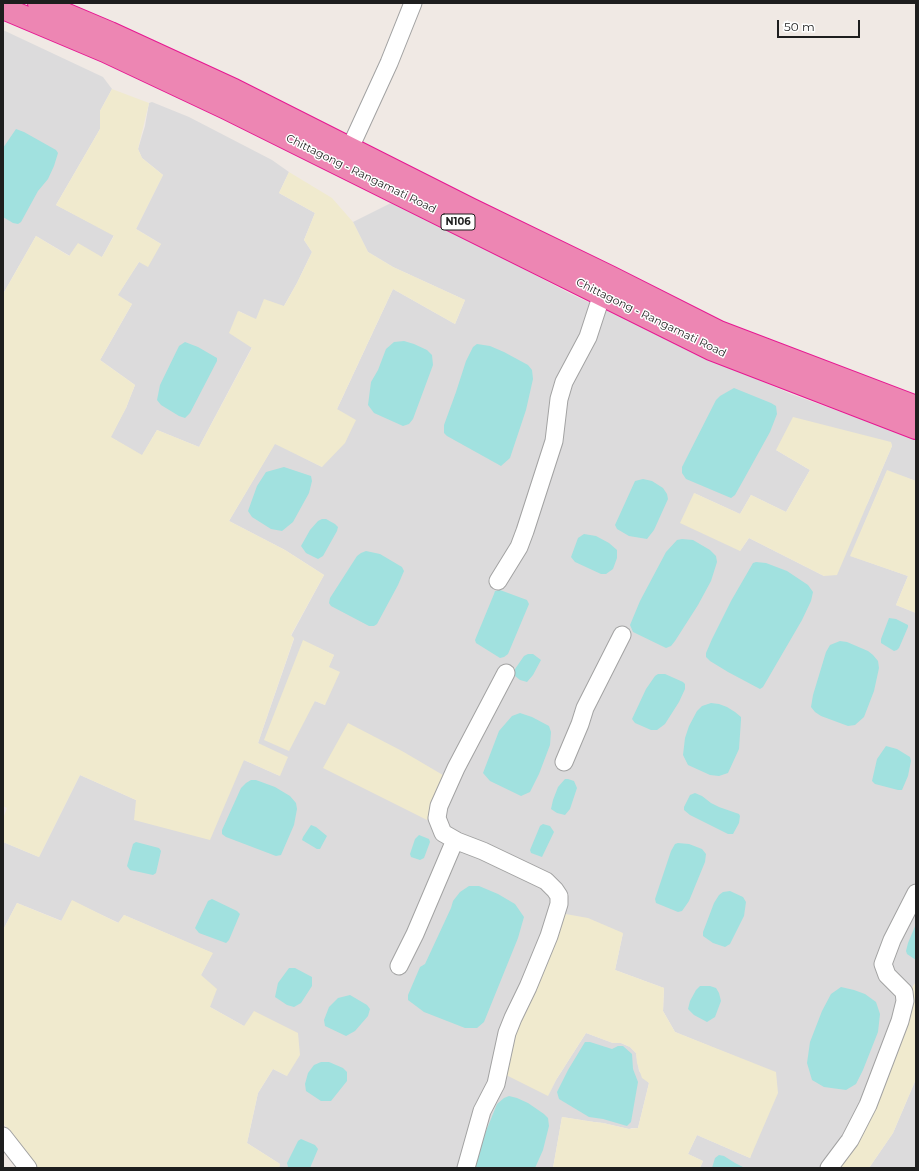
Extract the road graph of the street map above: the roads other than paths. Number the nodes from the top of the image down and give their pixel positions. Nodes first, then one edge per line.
1 (39, 3) edge
2 (413, 3) edge
3 (3, 8) edge
4 (350, 148) junction
5 (602, 294) junction
6 (916, 407) edge
7 (916, 428) edge
8 (498, 581) dead end
9 (622, 635) dead end
10 (506, 673) dead end
11 (564, 762) dead end
12 (455, 840) junction
13 (916, 893) edge
14 (399, 966) dead end
15 (3, 1136) edge
16 (28, 1168) edge
17 (466, 1168) edge
18 (830, 1168) edge

1 - 4 highway, Chittagong - Rangamati Road / N106
2 - 4 street
3 - 5 highway, Chittagong - Rangamati Road / N106
4 - 6 highway, Chittagong - Rangamati Road / N106
5 - 7 highway, Chittagong - Rangamati Road / N106
5 - 8 street
9 - 11 street
10 - 12 street
12 - 14 street
12 - 17 street
13 - 18 street
15 - 16 street

